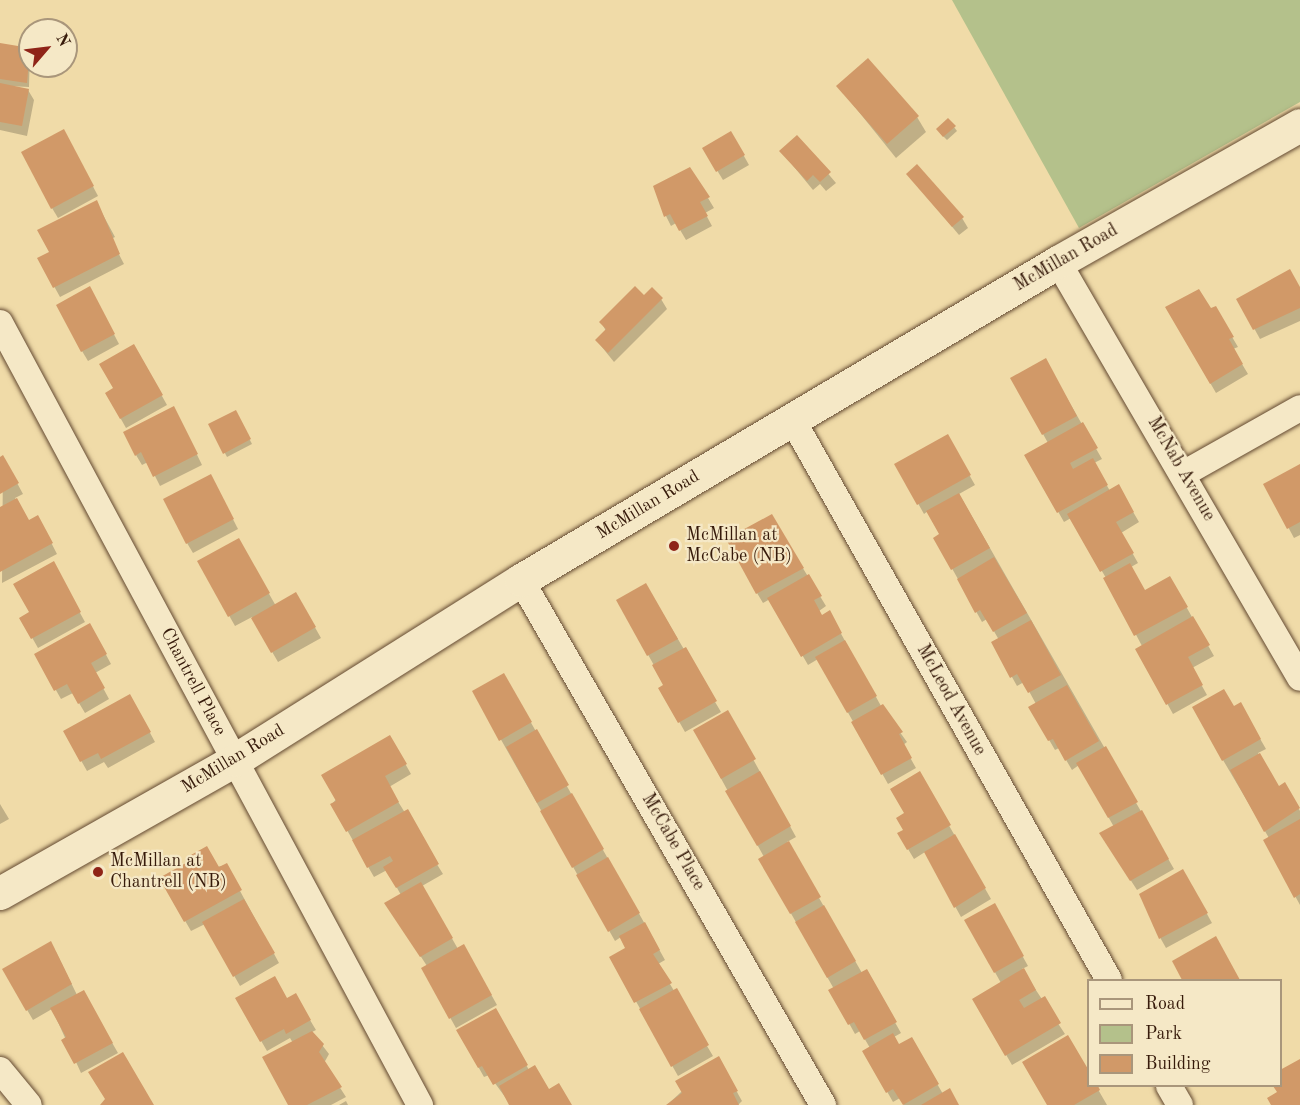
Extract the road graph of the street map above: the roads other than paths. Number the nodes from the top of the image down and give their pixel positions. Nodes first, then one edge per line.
1 (1300, 125) edge
2 (1058, 262) junction
3 (0, 323) edge
4 (1300, 408) edge
5 (792, 419) junction
6 (1183, 474) junction
7 (521, 580) junction
8 (1300, 678) edge
9 (236, 760) junction
10 (0, 893) edge
11 (1108, 979) edge
12 (0, 1070) edge
13 (1169, 1087) edge
14 (29, 1105) edge
15 (420, 1105) edge
16 (823, 1105) edge
17 (1180, 1105) edge

1 - 2 main road, McMillan Road
2 - 5 main road, McMillan Road
2 - 6 street, McNab Avenue
3 - 9 street, Chantrell Place
4 - 6 street
5 - 7 main road, McMillan Road
5 - 11 street, McLeod Avenue
6 - 8 street, McNab Avenue
7 - 9 main road, McMillan Road
7 - 16 street, McCabe Place
9 - 10 main road, McMillan Road
9 - 15 street, Chantrell Place
12 - 14 street
13 - 17 street

